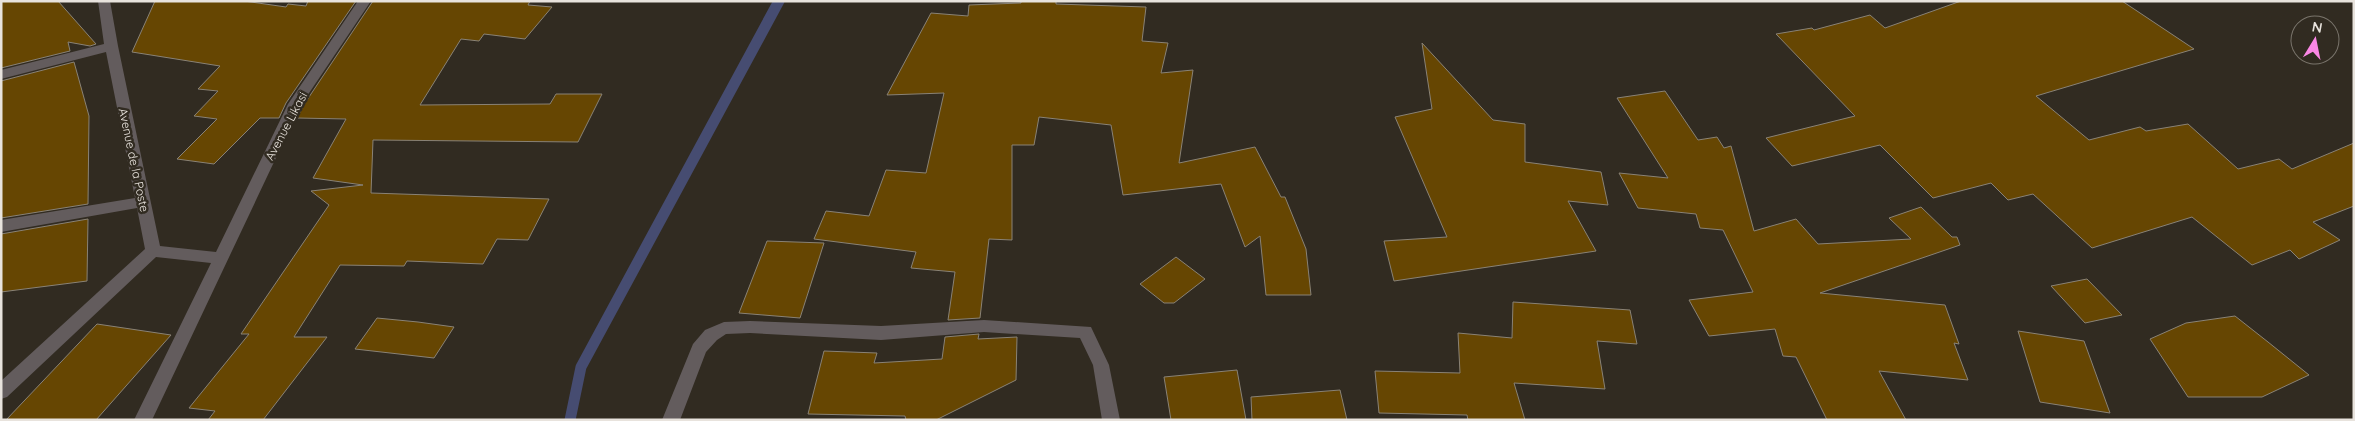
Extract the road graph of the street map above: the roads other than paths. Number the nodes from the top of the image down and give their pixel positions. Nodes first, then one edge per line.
1 (104, 1) edge
2 (365, 1) edge
3 (111, 46) junction
4 (1, 75) edge
5 (143, 202) junction
6 (1, 226) edge
7 (153, 251) junction
8 (221, 258) junction
9 (1, 392) edge
10 (143, 420) edge
11 (670, 420) edge
12 (1111, 420) edge

1 - 3 street, Avenue de la Poste
2 - 8 street, Avenue Likasi
3 - 4 street
3 - 5 street, Avenue de la Poste
5 - 6 street
5 - 7 street, Avenue de la Poste
7 - 8 street
7 - 9 street
8 - 10 street, Avenue Likasi
11 - 12 street

